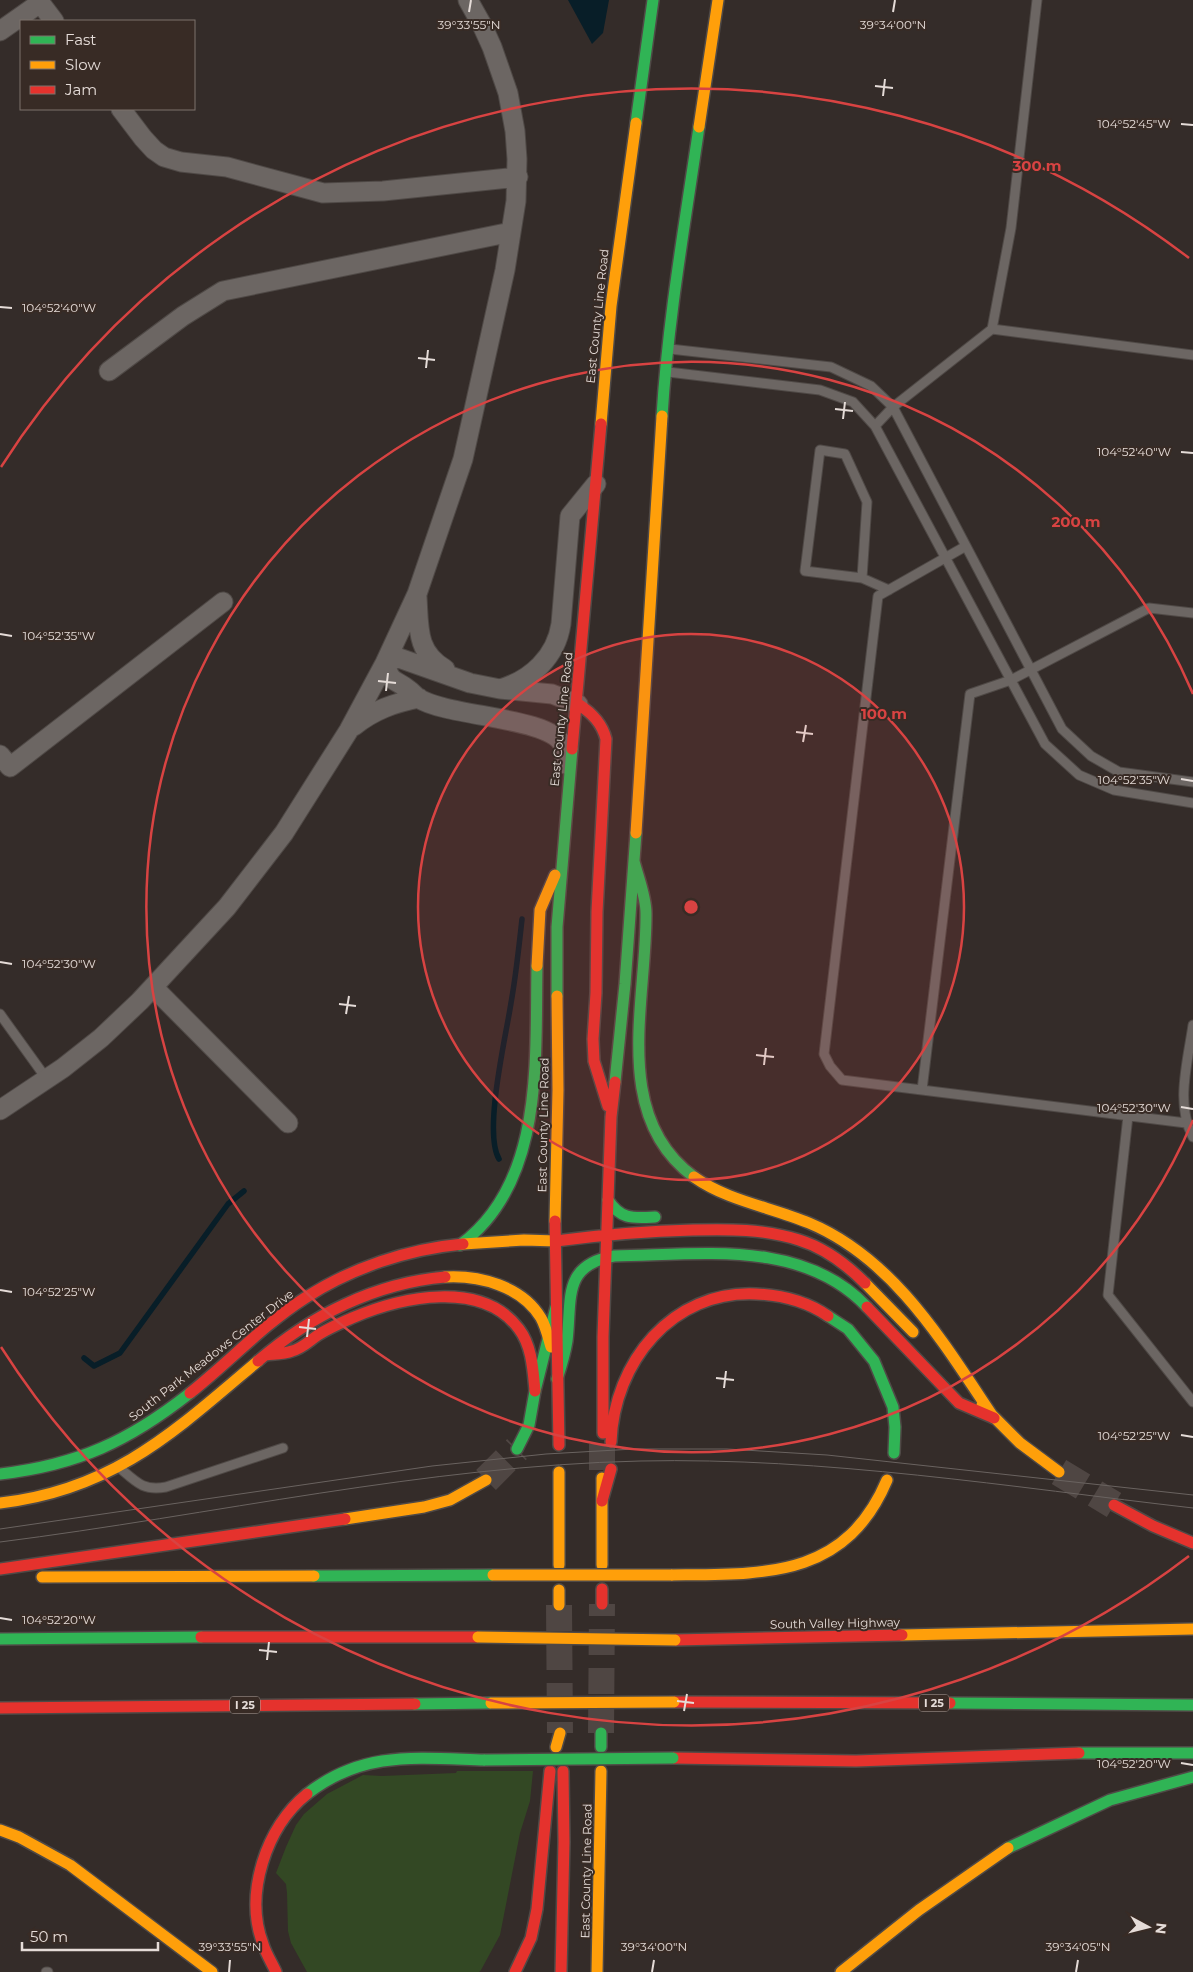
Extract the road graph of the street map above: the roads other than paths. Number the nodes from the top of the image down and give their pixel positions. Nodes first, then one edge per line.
1 (468, 0) edge
2 (653, 0) edge
3 (718, 0) edge
4 (1037, 0) edge
5 (39, 1) edge
6 (53, 20) edge
7 (0, 31) edge
8 (122, 110) edge
9 (518, 177) junction
10 (511, 232) junction
11 (992, 329) junction
12 (668, 349) junction
13 (1193, 355) edge
14 (109, 371) dead end
15 (665, 372) junction
16 (894, 407) junction
17 (875, 426) junction
18 (596, 484) junction
19 (966, 546) junction
20 (945, 557) junction
21 (862, 578) junction
22 (889, 590) junction
23 (417, 594) junction
24 (224, 602) dead end
25 (1193, 613) edge
26 (385, 663) junction
27 (1031, 671) junction
28 (1011, 680) junction
29 (470, 683) junction
30 (500, 690) junction
31 (419, 698) junction
32 (578, 704) junction
33 (349, 730) junction
34 (0, 755) edge
35 (1193, 782) edge
36 (567, 800) junction
37 (1193, 803) edge
38 (563, 858) junction
39 (634, 861) junction
40 (153, 987) junction
41 (0, 1014) edge
42 (1193, 1025) edge
43 (46, 1078) junction
44 (922, 1090) junction
45 (0, 1110) edge
46 (1128, 1116) junction
47 (611, 1118) junction
48 (288, 1123) dead end
49 (1186, 1123) junction
50 (1193, 1137) edge
51 (608, 1200) junction
52 (670, 1216) dead end
53 (751, 1216) dead end
54 (607, 1234) junction
55 (556, 1241) junction
56 (460, 1245) junction
57 (606, 1256) junction
58 (556, 1307) junction
59 (548, 1337) junction
60 (266, 1355) junction
61 (941, 1361) dead end
62 (557, 1379) junction
63 (535, 1392) junction
64 (1193, 1402) edge
65 (994, 1418) junction
66 (559, 1445) dead end
67 (283, 1448) dead end
68 (517, 1449) tunnel mouth
69 (894, 1454) dead end
70 (119, 1467) junction
71 (607, 1470) tunnel mouth
72 (559, 1472) dead end
73 (1059, 1472) tunnel mouth
74 (0, 1474) edge
75 (486, 1480) tunnel mouth
76 (887, 1480) dead end
77 (0, 1503) edge
78 (1114, 1505) tunnel mouth
79 (1193, 1543) edge
80 (559, 1565) dead end
81 (602, 1565) dead end
82 (0, 1568) edge
83 (0, 1577) edge
84 (602, 1589) dead end
85 (559, 1590) dead end
86 (602, 1604) tunnel mouth
87 (559, 1605) tunnel mouth
88 (1193, 1629) edge
89 (0, 1640) edge
90 (1193, 1706) edge
91 (0, 1708) edge
92 (560, 1733) tunnel mouth
93 (601, 1733) tunnel mouth
94 (559, 1747) dead end
95 (601, 1747) dead end
96 (1193, 1753) edge
97 (550, 1771) dead end
98 (563, 1771) dead end
99 (601, 1771) dead end
100 (1193, 1777) edge
101 (0, 1830) edge
102 (212, 1972) edge
103 (276, 1972) edge
104 (516, 1972) edge
105 (562, 1972) edge
106 (597, 1972) edge
107 (841, 1972) edge

1 - 9 street
2 - 18 main road, East County Line Road
3 - 12 main road
4 - 11 lane
5 - 6 street
5 - 7 street
8 - 9 street
9 - 10 street
10 - 14 street
10 - 23 street
11 - 13 lane
11 - 16 lane
12 - 15 main road
12 - 16 lane
15 - 17 lane
15 - 39 main road
16 - 17 lane
16 - 19 lane
17 - 20 lane
18 - 30 street
18 - 32 main road, East County Line Road
19 - 20 lane
19 - 27 lane
20 - 22 lane
20 - 28 lane
21 - 21 lane
21 - 22 lane
22 - 44 lane
23 - 26 street
23 - 29 street
24 - 34 street
25 - 27 lane
26 - 29 street
26 - 31 street
26 - 33 street
27 - 28 lane
27 - 35 lane
28 - 37 lane
28 - 44 lane
29 - 30 street
30 - 32 street
31 - 33 street
31 - 36 street
32 - 36 main road, East County Line Road
32 - 47 main road
33 - 40 street
36 - 38 main road, East County Line Road
38 - 55 main road, East County Line Road
38 - 56 main road
39 - 47 main road
39 - 65 main road
40 - 43 street
40 - 48 street
41 - 43 lane
42 - 49 lane
43 - 45 street
44 - 46 lane
46 - 49 lane
46 - 64 lane
47 - 51 main road
49 - 50 lane
51 - 52 main road
51 - 54 main road
53 - 54 main road, South Park Meadows Center Drive
54 - 55 main road, South Park Meadows Center Drive
54 - 57 main road
55 - 56 main road, South Park Meadows Center Drive
55 - 58 main road, East County Line Road
56 - 74 main road, South Park Meadows Center Drive
57 - 62 main road
57 - 65 main road
57 - 69 main road
58 - 59 main road
58 - 62 main road, East County Line Road
59 - 60 main road
59 - 62 main road
59 - 63 main road
60 - 63 main road
60 - 70 main road
61 - 65 main road
62 - 66 main road, East County Line Road
63 - 68 main road
65 - 73 main road
67 - 70 lane
70 - 77 main road
71 - 81 main road
72 - 80 main road
75 - 82 main road
76 - 83 main road, bridge
78 - 79 main road
84 - 86 main road
85 - 87 main road
88 - 89 main road, South Valley Highway, bridge
90 - 91 main road, I 25, bridge
92 - 94 main road
93 - 95 main road
96 - 103 main road, bridge
97 - 104 main road
98 - 105 main road, East County Line Road
99 - 106 main road, East County Line Road
100 - 107 main road
101 - 102 main road

